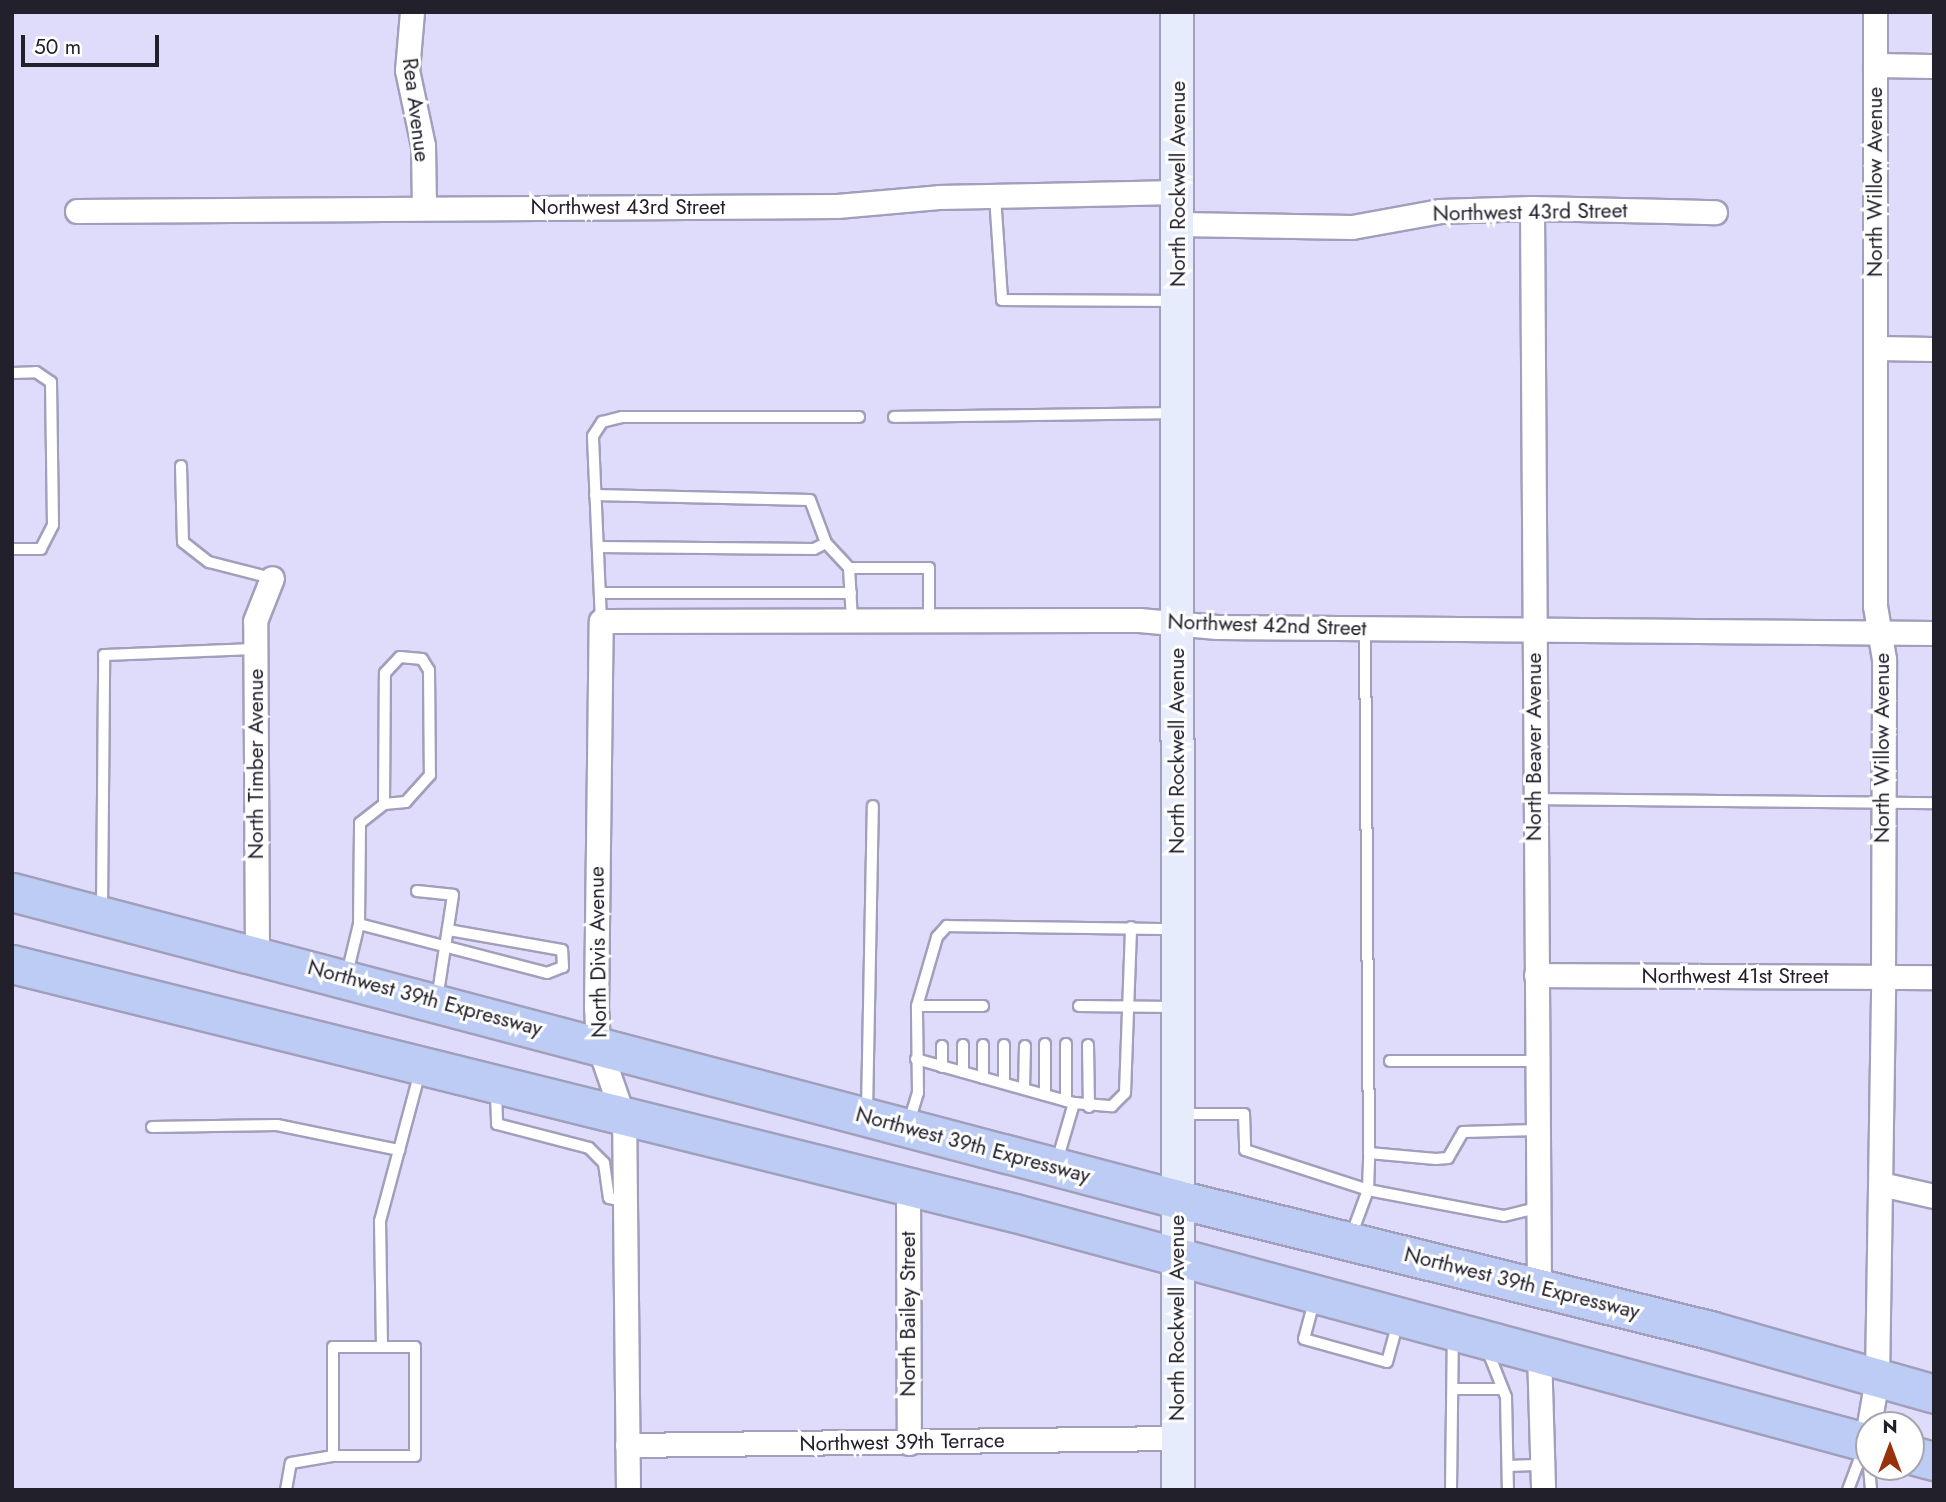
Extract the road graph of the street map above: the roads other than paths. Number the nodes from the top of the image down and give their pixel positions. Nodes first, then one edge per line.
1 (412, 12) edge
2 (1178, 12) edge
3 (1875, 12) edge
4 (1875, 65) junction
5 (1934, 66) edge
6 (1178, 192) junction
7 (995, 196) junction
8 (424, 208) junction
9 (1532, 208) junction
10 (77, 211) dead end
11 (1715, 212) dead end
12 (1179, 225) junction
13 (1179, 300) junction
14 (1876, 348) junction
15 (1934, 349) edge
16 (12, 373) edge
17 (1178, 413) junction
18 (859, 417) dead end
19 (894, 417) dead end
20 (181, 466) dead end
21 (595, 495) junction
22 (826, 543) junction
23 (598, 547) junction
24 (12, 549) edge
25 (849, 568) junction
26 (272, 578) joint
27 (601, 593) junction
28 (737, 593) junction
29 (851, 593) junction
30 (929, 619) junction
31 (852, 620) junction
32 (601, 621) junction
33 (737, 621) junction
34 (1177, 624) junction
35 (1365, 628) junction
36 (1534, 629) junction
37 (1880, 633) junction
38 (1934, 633) edge
39 (255, 649) junction
40 (1533, 799) junction
41 (1881, 803) junction
42 (1934, 803) edge
43 (384, 804) junction
44 (873, 806) dead end
45 (417, 891) dead end
46 (12, 892) edge
47 (102, 915) junction
48 (359, 924) junction
49 (1131, 927) junction
50 (448, 930) junction
51 (1177, 930) junction
52 (444, 945) junction
53 (257, 954) junction
54 (12, 964) edge
55 (1536, 975) junction
56 (347, 977) junction
57 (1883, 977) junction
58 (1934, 977) edge
59 (437, 1001) junction
60 (917, 1006) junction
61 (942, 1006) junction
62 (963, 1006) junction
63 (983, 1006) dead end
64 (1132, 1006) junction
65 (1177, 1007) junction
66 (1084, 1009) dead end
67 (942, 1020) dead end
68 (963, 1020) dead end
69 (598, 1044) junction
70 (1045, 1044) dead end
71 (1066, 1044) dead end
72 (962, 1045) dead end
73 (983, 1045) dead end
74 (1004, 1045) dead end
75 (1088, 1045) dead end
76 (942, 1046) dead end
77 (1025, 1046) dead end
78 (916, 1059) junction
79 (1390, 1061) dead end
80 (1536, 1061) junction
81 (942, 1066) junction
82 (421, 1069) junction
83 (962, 1072) junction
84 (983, 1078) junction
85 (1004, 1083) junction
86 (498, 1088) junction
87 (1024, 1089) junction
88 (1045, 1095) junction
89 (1070, 1102) junction
90 (1089, 1107) junction
91 (1177, 1114) junction
92 (867, 1116) junction
93 (624, 1119) junction
94 (152, 1127) dead end
95 (908, 1127) junction
96 (1537, 1130) junction
97 (399, 1150) junction
98 (1368, 1153) junction
99 (1056, 1167) junction
100 (1881, 1184) junction
101 (908, 1185) junction
102 (1367, 1190) junction
103 (1934, 1196) edge
104 (1177, 1199) junction
105 (625, 1201) junction
106 (1537, 1208) junction
107 (1349, 1242) junction
108 (1177, 1254) junction
109 (1539, 1287) junction
110 (1468, 1334) junction
111 (382, 1347) junction
112 (1539, 1352) junction
113 (1877, 1378) junction
114 (1454, 1389) junction
115 (1502, 1389) junction
116 (1934, 1394) edge
117 (1873, 1411) edge
118 (1177, 1438) junction
119 (909, 1443) junction
120 (627, 1444) junction
121 (1855, 1450) edge
122 (333, 1457) junction
123 (1542, 1465) junction
124 (1507, 1466) junction
125 (286, 1490) edge
126 (628, 1490) edge
127 (1178, 1490) edge
128 (1451, 1490) edge
129 (1508, 1490) edge
130 (1543, 1490) edge

1 - 8 street, Rea Avenue
2 - 6 main road, North Rockwell Avenue
3 - 4 street, North Willow Avenue
4 - 5 street
4 - 14 street, North Willow Avenue
6 - 7 street, Northwest 43rd Street
6 - 12 main road, North Rockwell Avenue
7 - 8 street, Northwest 43rd Street
7 - 13 lane
8 - 10 street, Northwest 43rd Street
9 - 11 street, Northwest 43rd Street
9 - 12 street, Northwest 43rd Street
9 - 36 street, North Beaver Avenue
12 - 13 main road, North Rockwell Avenue
13 - 17 main road, North Rockwell Avenue
14 - 15 street
14 - 37 street, North Willow Avenue
16 - 24 lane
17 - 19 lane
17 - 34 main road, North Rockwell Avenue
18 - 21 lane
20 - 26 lane
21 - 22 lane
21 - 23 lane
22 - 23 lane
22 - 25 lane
23 - 27 lane
25 - 29 lane
25 - 30 lane
26 - 39 street, North Timber Avenue
27 - 28 lane
27 - 32 lane
28 - 29 lane
28 - 33 lane
29 - 31 lane
30 - 31 street, Northwest 42nd Street
30 - 34 street, Northwest 42nd Street
31 - 33 street, Northwest 42nd Street
32 - 33 street, Northwest 42nd Street
32 - 69 street, North Divis Avenue
34 - 35 street, Northwest 42nd Street
34 - 51 main road, North Rockwell Avenue
35 - 36 street, Northwest 42nd Street
35 - 98 lane
36 - 37 street, Northwest 42nd Street
36 - 40 street, North Beaver Avenue
37 - 38 street, Northwest 42nd Street
37 - 41 street, North Willow Avenue
39 - 47 lane
39 - 53 street, North Timber Avenue
40 - 41 lane
40 - 55 street, North Beaver Avenue
41 - 42 lane
41 - 57 street, North Willow Avenue
43 - 43 lane
43 - 48 lane
44 - 92 lane
45 - 50 lane
46 - 47 highway, Northwest 39th Expressway
47 - 53 highway, Northwest 39th Expressway
48 - 52 lane
48 - 56 lane
49 - 51 lane
49 - 60 lane
49 - 64 lane
50 - 52 lane
50 - 52 lane
51 - 65 main road, North Rockwell Avenue
52 - 59 lane
53 - 56 highway, Northwest 39th Expressway
54 - 82 highway
55 - 57 street, Northwest 41st Street
55 - 80 street, North Beaver Avenue
56 - 59 highway, Northwest 39th Expressway
57 - 58 street, Northwest 41st Street
57 - 100 street, North Willow Avenue
59 - 69 highway, Northwest 39th Expressway
60 - 61 lane
60 - 78 lane
61 - 62 lane
61 - 67 lane
62 - 63 lane
62 - 68 lane
64 - 65 lane
64 - 66 lane
64 - 90 lane
65 - 91 main road, North Rockwell Avenue
69 - 92 highway, Northwest 39th Expressway
69 - 93 street, North Divis Avenue
70 - 88 lane
71 - 89 lane
72 - 83 lane
73 - 84 lane
74 - 85 lane
75 - 90 lane
76 - 81 lane
77 - 87 lane
78 - 81 lane
78 - 95 lane
79 - 80 lane
80 - 96 street, North Beaver Avenue
81 - 83 lane
82 - 86 highway
82 - 97 lane
83 - 84 lane
84 - 85 lane
85 - 87 lane
86 - 93 highway
86 - 105 lane
87 - 88 lane
88 - 89 lane
89 - 90 lane
89 - 99 lane
91 - 102 lane
91 - 104 main road, North Rockwell Avenue
92 - 95 highway, Northwest 39th Expressway
93 - 101 highway
93 - 105 street, North Divis Avenue
94 - 97 lane
95 - 99 highway, Northwest 39th Expressway
96 - 98 lane
96 - 106 street, North Beaver Avenue
97 - 111 lane
98 - 102 lane
99 - 104 highway, Northwest 39th Expressway
100 - 103 street
100 - 113 street, North Willow Avenue
101 - 108 highway
101 - 119 street, North Bailey Street
102 - 106 lane
102 - 107 lane
104 - 107 highway, Northwest 39th Expressway
104 - 108 main road, North Rockwell Avenue
105 - 120 street, North Divis Avenue
106 - 109 street, North Beaver Avenue
107 - 109 highway, Northwest 39th Expressway
108 - 110 highway
108 - 118 main road, North Rockwell Avenue
109 - 113 highway, Northwest 39th Expressway
110 - 112 highway
110 - 114 lane
110 - 115 lane
111 - 122 lane
111 - 122 lane
112 - 121 highway
112 - 123 street
113 - 116 highway, Northwest 39th Expressway
113 - 117 street, North Willow Avenue
114 - 115 lane
114 - 128 lane
115 - 124 lane
118 - 119 street, Northwest 39th Terrace
118 - 127 main road, North Rockwell Avenue
119 - 120 street, Northwest 39th Terrace
120 - 126 street, North Divis Avenue
122 - 125 lane
123 - 124 lane
123 - 130 street
124 - 129 lane

